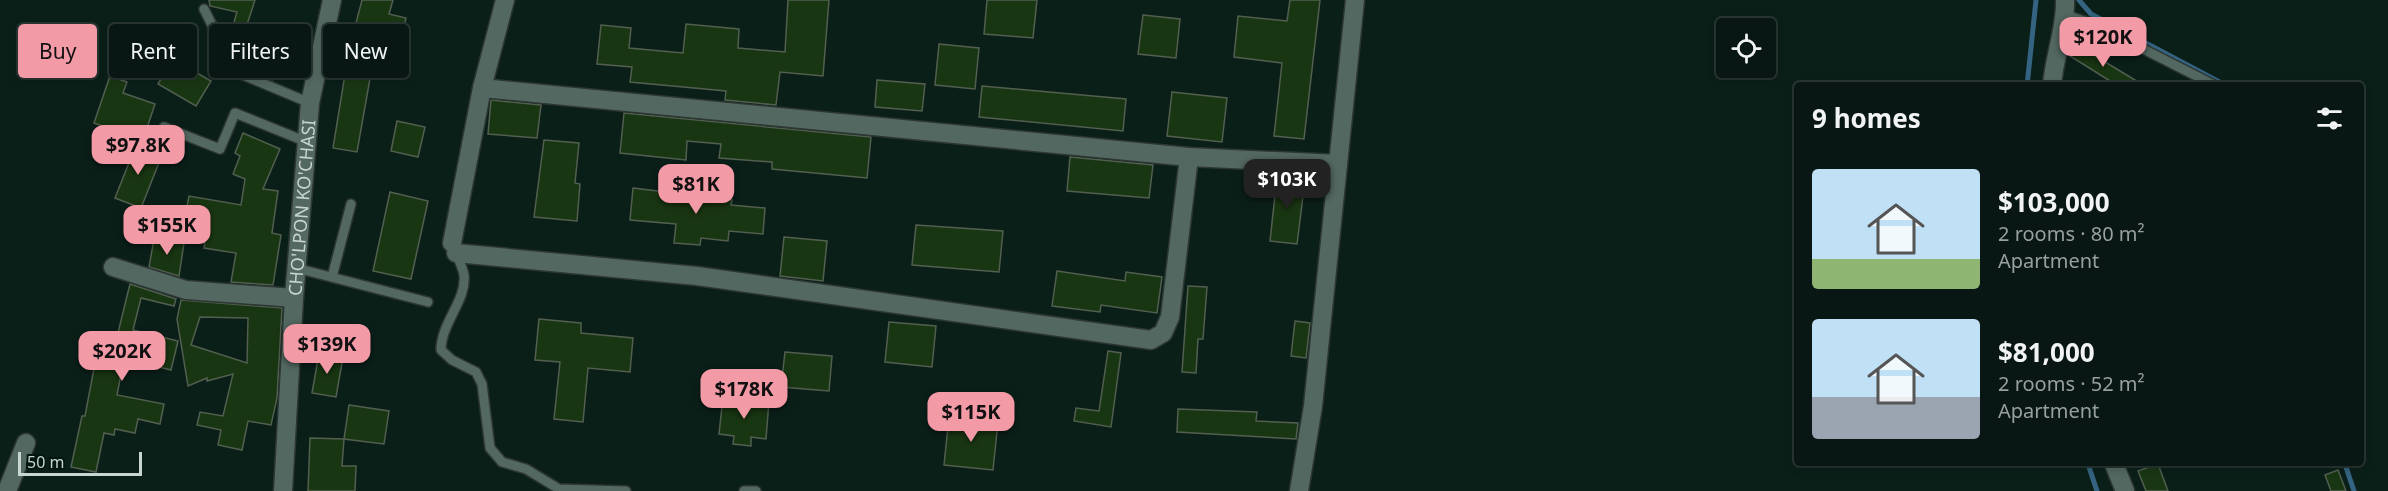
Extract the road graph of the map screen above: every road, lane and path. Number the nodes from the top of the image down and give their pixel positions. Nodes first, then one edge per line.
1 (332, 0) edge
2 (505, 0) edge
3 (1354, 0) edge
4 (2065, 8) edge
5 (204, 9) dead end
6 (2052, 82) edge
7 (2208, 82) edge
8 (483, 88) junction
9 (310, 103) junction
10 (164, 127) dead end
11 (307, 142) junction
12 (1189, 157) junction
13 (1338, 164) junction
14 (351, 204) dead end
15 (454, 248) junction
16 (113, 267) dead end
17 (296, 268) junction
18 (332, 277) junction
19 (294, 298) junction
20 (428, 302) dead end
21 (26, 443) dead end
22 (2115, 466) edge
23 (7, 491) edge
24 (283, 491) edge
25 (626, 491) edge
26 (744, 491) edge
27 (756, 491) edge
28 (1299, 491) edge
29 (2125, 491) edge

1 - 9 street, CHO'LPON KO'CHASI
2 - 8 street
3 - 13 street
4 - 6 street
4 - 7 lane
5 - 9 lane
8 - 12 street
8 - 15 street
9 - 11 street, CHO'LPON KO'CHASI
10 - 11 lane
11 - 17 street, CHO'LPON KO'CHASI
12 - 13 street
12 - 15 street
13 - 28 street
14 - 18 lane
15 - 25 lane
16 - 19 street
17 - 18 lane
17 - 19 street, CHO'LPON KO'CHASI
18 - 20 lane
19 - 24 street, CHO'LPON KO'CHASI
21 - 23 street
22 - 29 street
26 - 27 lane

